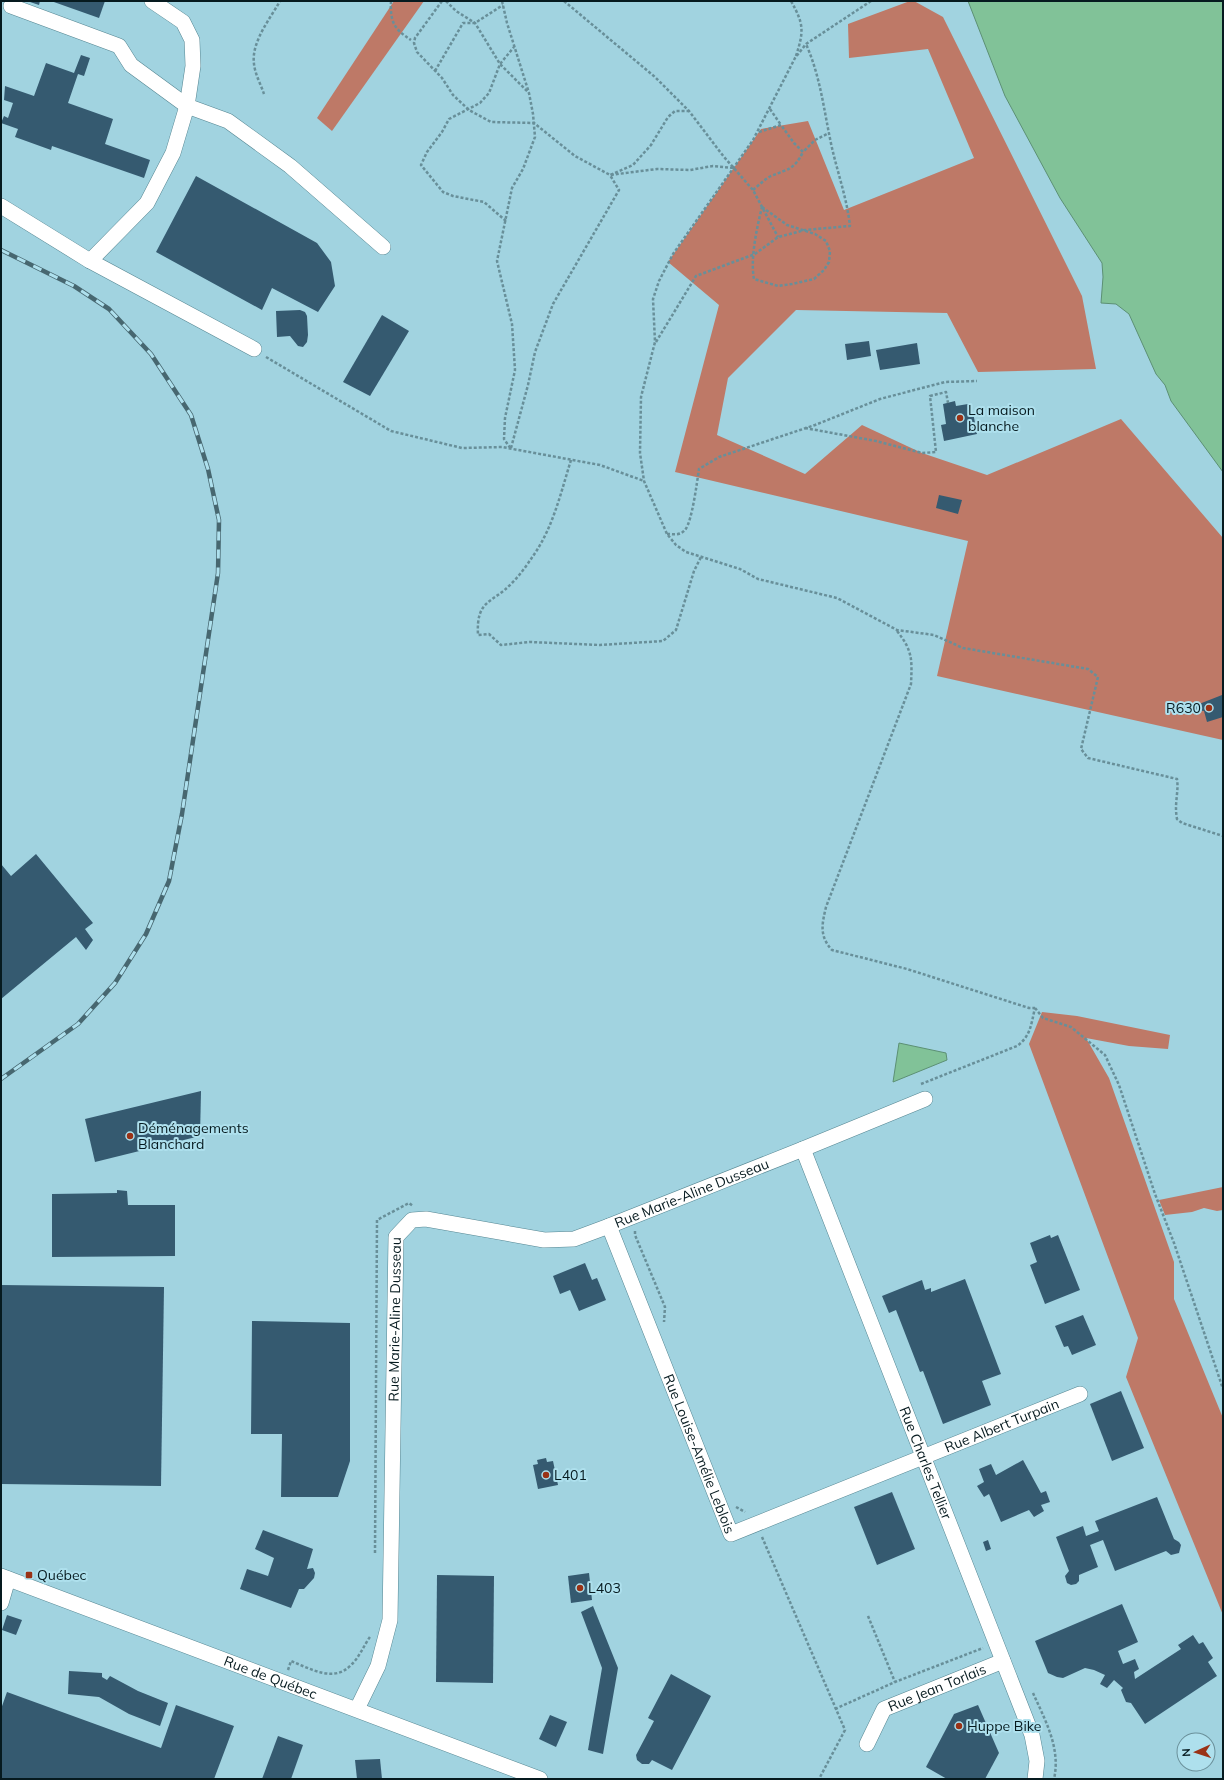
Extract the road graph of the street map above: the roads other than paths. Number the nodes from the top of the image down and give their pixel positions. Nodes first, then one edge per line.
1 (152, 1) edge
2 (11, 6) dead end
3 (187, 106) junction
4 (1, 206) edge
5 (383, 247) dead end
6 (90, 261) junction
7 (254, 349) road end
8 (925, 1099) dead end
9 (803, 1150) junction
10 (609, 1226) junction
11 (1080, 1394) dead end
12 (924, 1457) junction
13 (4, 1578) edge
14 (1, 1603) edge
15 (1003, 1661) junction
16 (358, 1709) junction
17 (867, 1744) dead end
18 (540, 1779) edge
19 (1035, 1779) edge

1 - 3 street
2 - 3 street
3 - 5 street
3 - 6 street
4 - 6 street
6 - 7 street
8 - 9 street, Rue Marie-Aline Dusseau
9 - 10 street, Rue Marie-Aline Dusseau
9 - 12 street, Rue Charles Tellier
10 - 12 street, Rue Louise-Amélie Leblois
10 - 16 street, Rue Marie-Aline Dusseau
11 - 12 street, Rue Albert Turpain
12 - 15 street, Rue Charles Tellier
13 - 14 street
13 - 16 street, Rue de Québec
15 - 17 street, Rue Jean Torlais
15 - 19 street, Rue Charles Tellier
16 - 18 street, Rue de Québec

